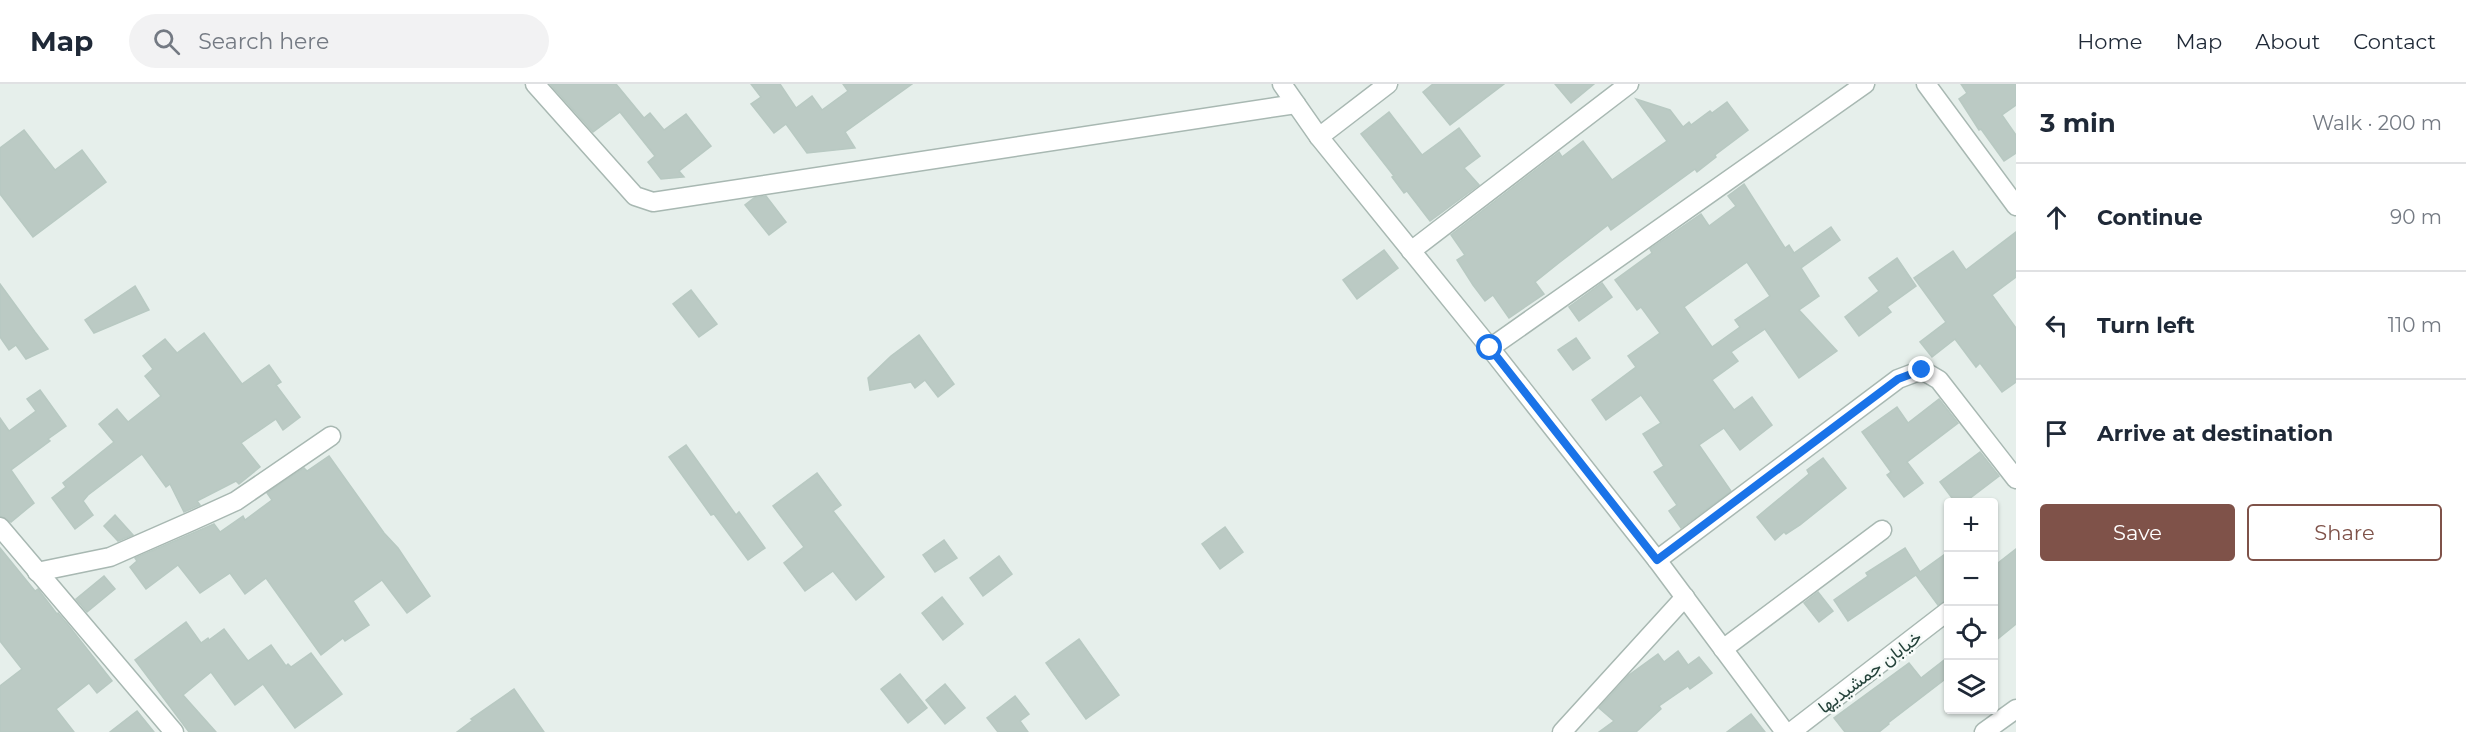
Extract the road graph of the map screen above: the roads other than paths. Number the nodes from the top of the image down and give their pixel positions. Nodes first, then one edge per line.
1 (535, 84) edge
2 (1282, 84) edge
3 (1388, 84) edge
4 (1629, 84) edge
5 (1865, 84) edge
6 (1926, 84) edge
7 (1296, 104) junction
8 (1318, 137) junction
9 (2016, 206) edge
10 (1411, 250) junction
11 (1490, 348) junction
12 (331, 436) dead end
13 (2016, 479) edge
14 (0, 527) edge
15 (1882, 530) dead end
16 (1657, 560) junction
17 (38, 572) junction
18 (1685, 597) junction
19 (1944, 614) edge
20 (1723, 649) junction
21 (2016, 709) edge
22 (174, 732) edge
23 (1562, 732) edge
24 (1785, 732) edge
25 (1791, 732) edge
26 (1984, 732) edge

1 - 7 street
2 - 7 street
3 - 8 street
4 - 10 street
5 - 11 street
6 - 9 street
7 - 8 street
8 - 10 street
10 - 11 street
11 - 16 street
12 - 17 street
13 - 16 street
14 - 17 street
15 - 20 street
16 - 18 street
17 - 22 street
18 - 20 street
18 - 23 street
19 - 25 street, خیابان جمشیدیها
20 - 24 street
21 - 26 street

